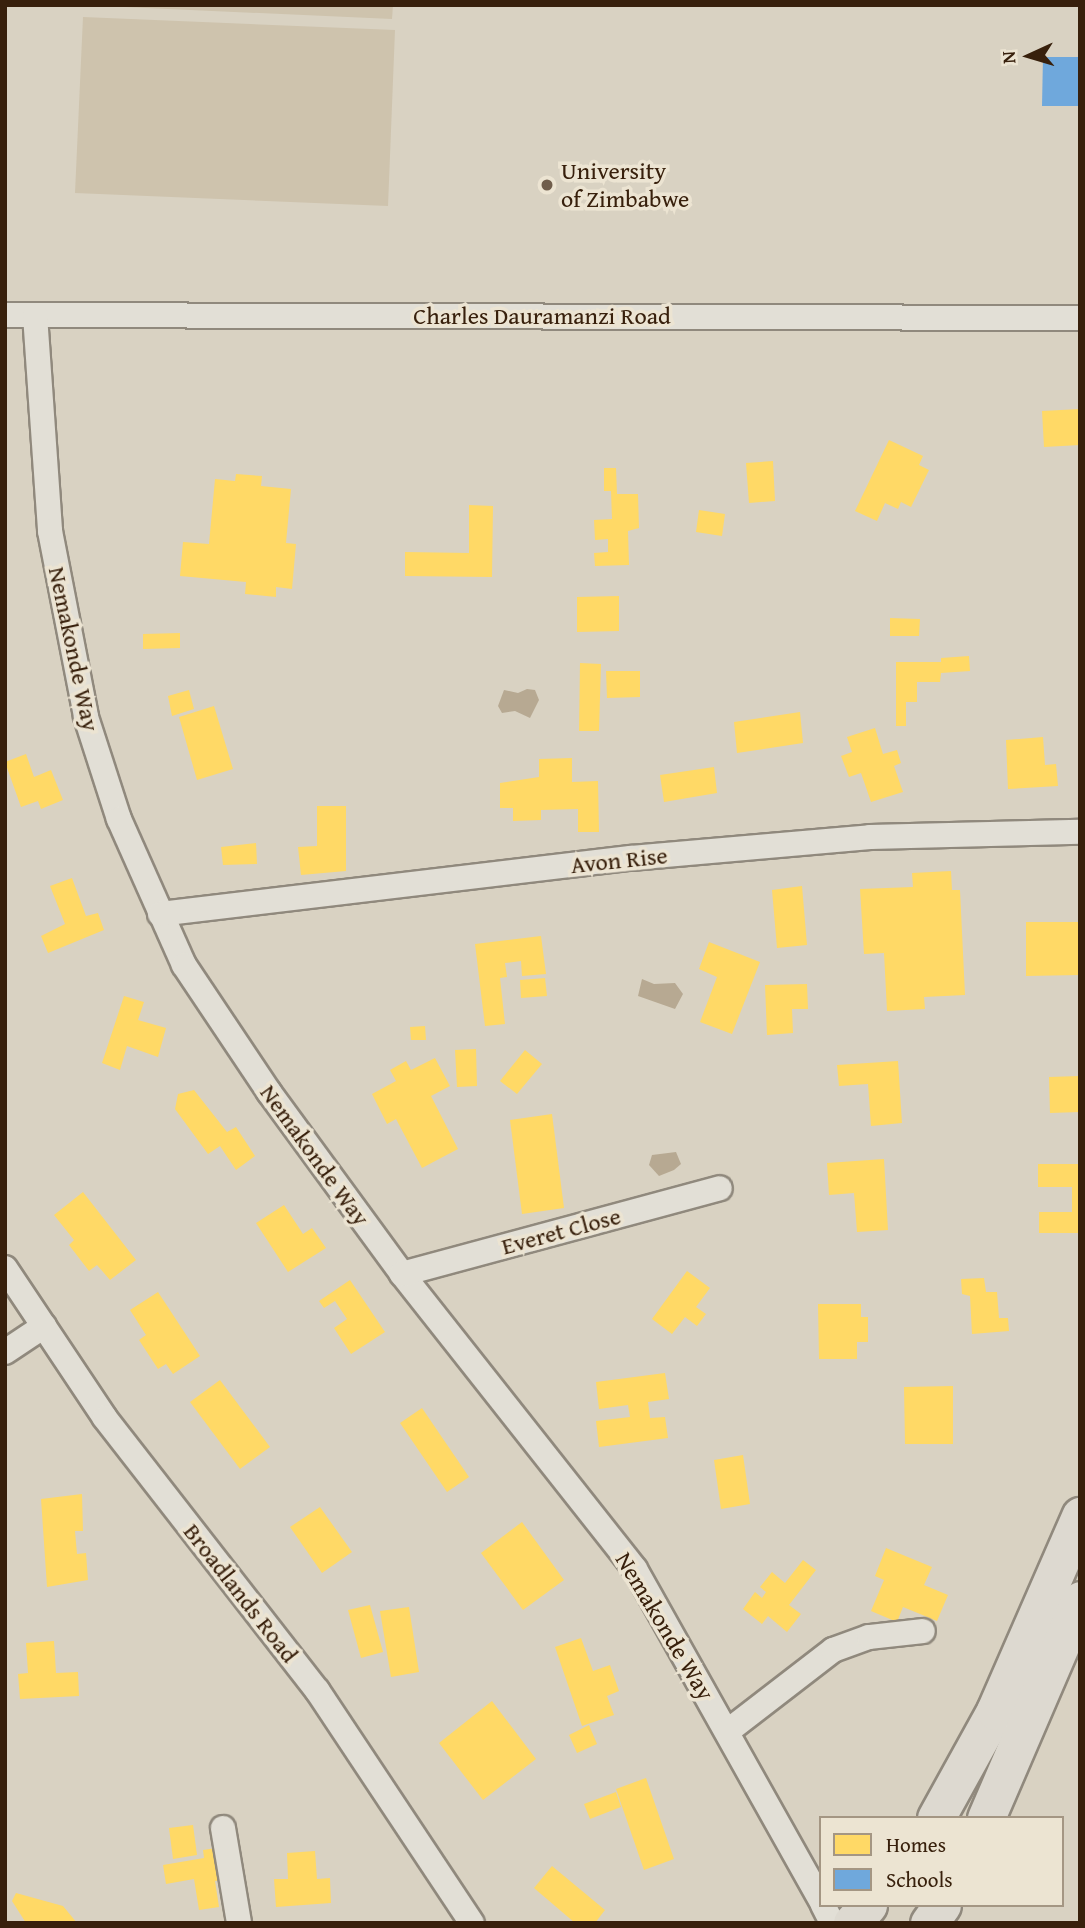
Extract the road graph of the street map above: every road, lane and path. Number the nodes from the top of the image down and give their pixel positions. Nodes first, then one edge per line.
1 (5, 315) edge
2 (35, 315) junction
3 (1080, 318) edge
4 (1080, 832) edge
5 (160, 914) junction
6 (720, 1188) dead end
7 (5, 1268) edge
8 (402, 1273) junction
9 (44, 1326) junction
10 (5, 1352) edge
11 (1080, 1516) edge
12 (1080, 1600) edge
13 (923, 1631) dead end
14 (728, 1731) junction
15 (937, 1816) edge
16 (987, 1816) edge
17 (223, 1828) dead end
18 (819, 1898) edge
19 (824, 1907) edge
20 (866, 1907) edge
21 (941, 1907) edge
22 (239, 1923) edge
23 (472, 1923) edge
24 (832, 1923) edge
25 (852, 1923) edge
26 (929, 1923) edge

1 - 2 street, Charles Dauramanzi Road
2 - 3 street, Charles Dauramanzi Road
2 - 5 street, Nemakonde Way
4 - 5 street, Avon Rise
5 - 8 street, Nemakonde Way
6 - 8 street, Everet Close
7 - 9 street, Broadlands Road
8 - 14 street, Nemakonde Way
9 - 10 street
9 - 23 street, Broadlands Road
11 - 15 highway
12 - 16 highway
13 - 14 street
14 - 18 street, Nemakonde Way
17 - 22 street
19 - 24 street, Nemakonde Way
20 - 25 highway
21 - 26 highway

